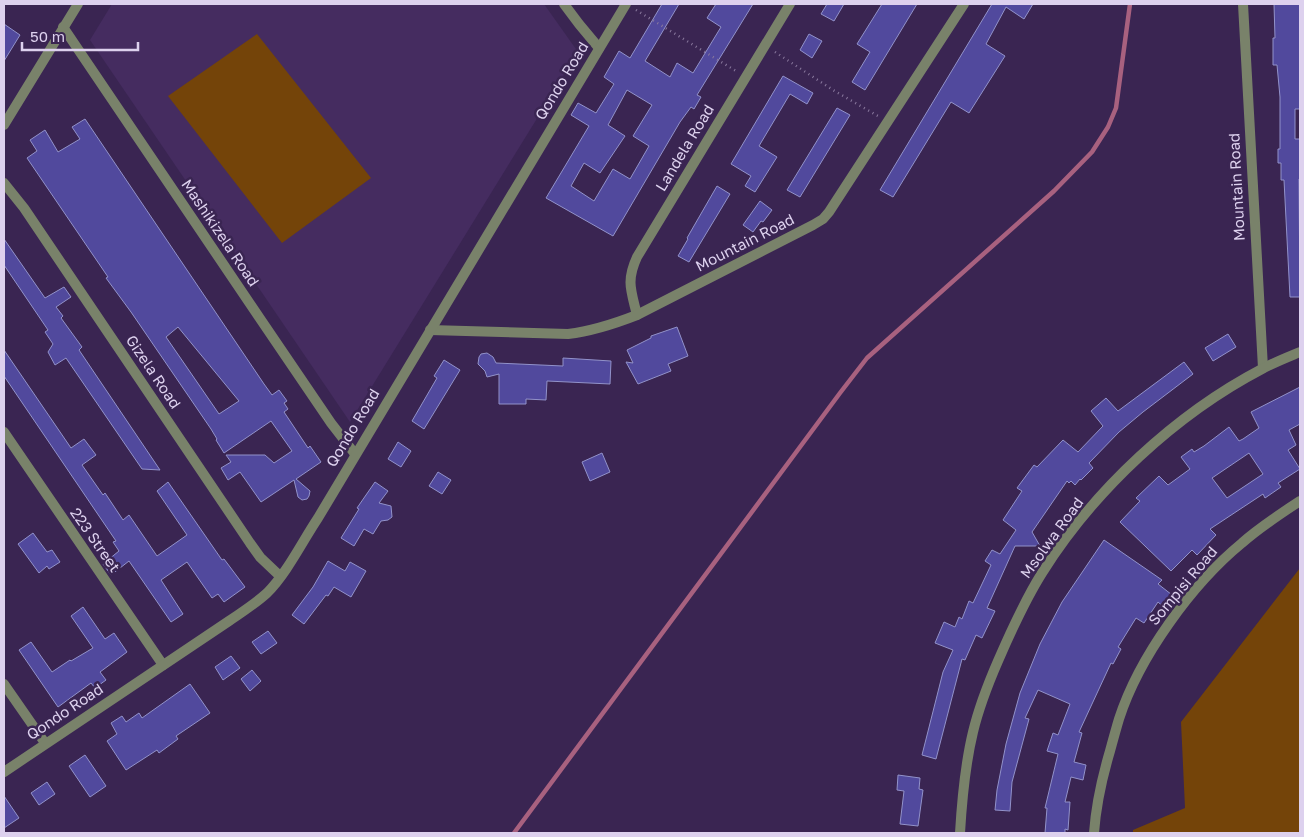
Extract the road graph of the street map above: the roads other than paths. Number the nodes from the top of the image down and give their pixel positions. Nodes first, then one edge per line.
1 (78, 4) edge
2 (564, 4) edge
3 (626, 4) edge
4 (790, 4) edge
5 (964, 4) edge
6 (1243, 4) edge
7 (63, 27) junction
8 (599, 48) junction
9 (4, 125) edge
10 (4, 183) edge
11 (637, 315) junction
12 (430, 330) junction
13 (1300, 352) edge
14 (1263, 368) junction
15 (4, 432) edge
16 (355, 454) junction
17 (1300, 501) edge
18 (280, 576) junction
19 (163, 665) junction
20 (4, 684) edge
21 (45, 743) junction
22 (4, 772) edge
23 (960, 833) edge
24 (1094, 833) edge

1 - 7 street
2 - 8 street
3 - 8 street, Qondo Road
4 - 11 street, Landela Road
5 - 11 street, Mountain Road
6 - 14 street, Mountain Road
7 - 9 street
7 - 16 street, Mashikizela Road
8 - 12 street, Qondo Road
10 - 18 street, Gizela Road
11 - 12 street, Mountain Road
12 - 16 street, Qondo Road
13 - 14 street, Msolwa Road
14 - 23 street, Msolwa Road
15 - 19 street, 223 Street
16 - 18 street, Qondo Road
17 - 24 street, Sompisi Road
18 - 19 street, Qondo Road
19 - 21 street, Qondo Road
20 - 21 street
21 - 22 street, Qondo Road

